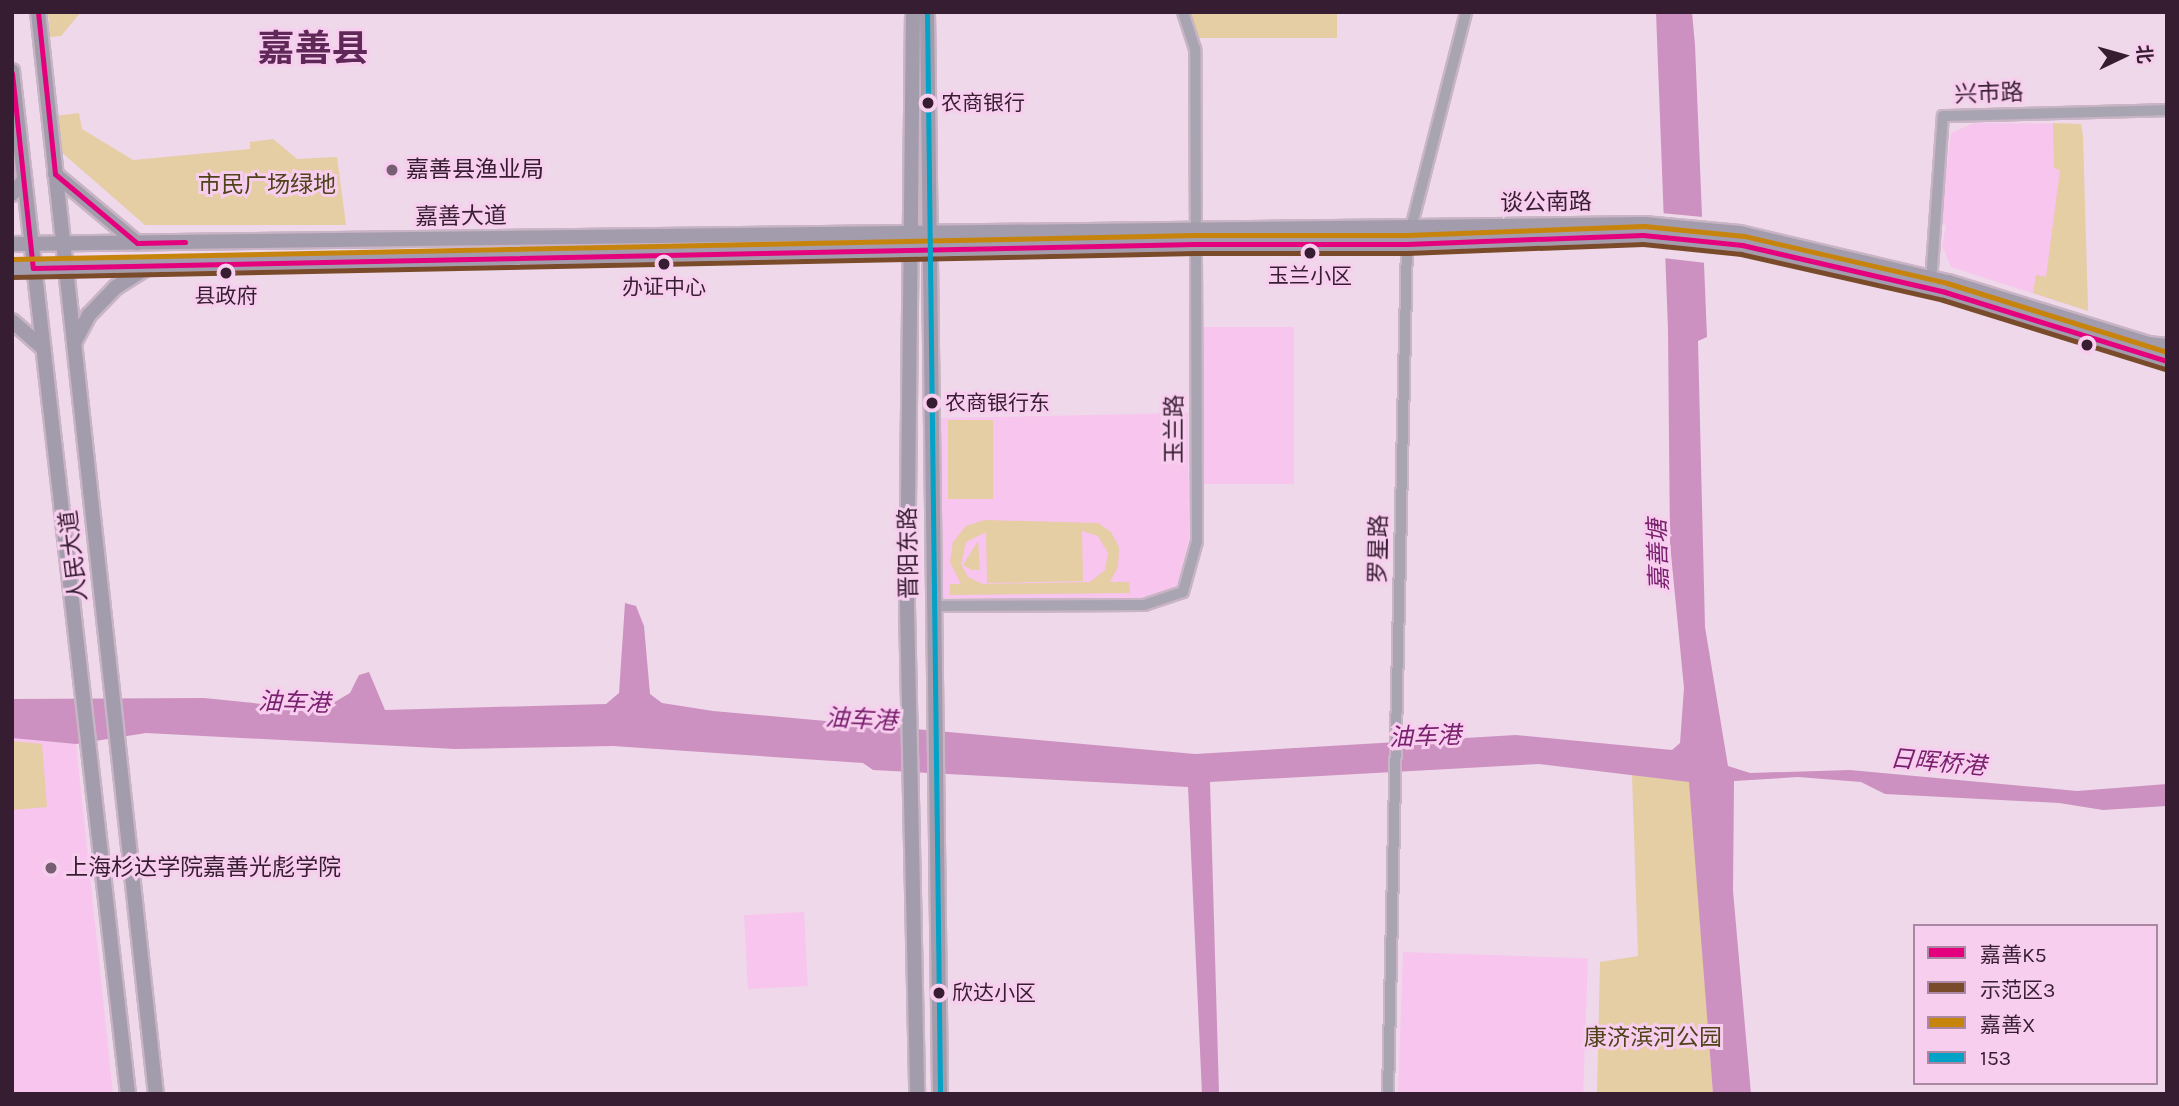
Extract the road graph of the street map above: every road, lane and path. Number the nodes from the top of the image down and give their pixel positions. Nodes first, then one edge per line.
1 (37, 12) edge
2 (913, 12) edge
3 (927, 12) edge
4 (1183, 12) edge
5 (1466, 12) edge
6 (12, 71) edge
7 (2167, 110) edge
8 (55, 174) junction
9 (24, 180) junction
10 (12, 194) edge
11 (1411, 229) junction
12 (1643, 230) junction
13 (911, 234) junction
14 (928, 234) junction
15 (1195, 237) junction
16 (63, 243) junction
17 (137, 243) junction
18 (12, 244) edge
19 (30, 244) junction
20 (1407, 244) junction
21 (910, 253) junction
22 (929, 253) junction
23 (151, 265) junction
24 (65, 267) junction
25 (12, 268) edge
26 (33, 268) junction
27 (1930, 283) junction
28 (12, 321) edge
29 (74, 343) junction
30 (2167, 345) edge
31 (43, 348) junction
32 (2167, 361) edge
33 (932, 606) junction
34 (128, 1094) edge
35 (156, 1094) edge
36 (917, 1094) edge
37 (940, 1094) edge
38 (1388, 1094) edge

1 - 8 main road, 人民大道
2 - 13 main road, 晋阳东路
3 - 14 main road, 晋阳东路
4 - 15 street, 玉兰路
5 - 11 street, 罗星路
6 - 9 main road, 人民大道
7 - 27 street, 兴市路
8 - 16 main road, 人民大道
8 - 17 main road
9 - 10 main road
9 - 19 main road, 人民大道
11 - 12 main road, 谈公南路
11 - 15 main road, 谈公南路
11 - 20 street, 罗星路
12 - 20 main road, 谈公南路
12 - 27 main road, 谈公南路
13 - 14 main road, 谈公南路
13 - 17 main road, 嘉善大道
13 - 21 main road, 晋阳东路
14 - 15 main road, 谈公南路
14 - 22 main road, 晋阳东路
15 - 20 main road, 谈公南路
15 - 22 main road, 谈公南路
15 - 33 street, 玉兰路
16 - 17 main road, 嘉善大道
16 - 19 main road, 嘉善大道
16 - 24 main road, 人民大道
18 - 19 main road, 嘉善大道
19 - 26 main road, 人民大道
20 - 38 street, 罗星路
21 - 22 main road, 谈公南路
21 - 23 main road, 嘉善大道
21 - 36 main road, 晋阳东路
22 - 33 main road, 晋阳东路
23 - 24 main road, 嘉善大道
23 - 29 main road
24 - 26 main road, 嘉善大道
24 - 29 main road, 人民大道
25 - 26 main road, 嘉善大道
26 - 31 main road, 人民大道
27 - 30 main road, 谈公南路
27 - 32 main road, 谈公南路
28 - 31 main road
29 - 35 main road, 人民大道
31 - 34 main road, 人民大道
33 - 37 main road, 晋阳东路

